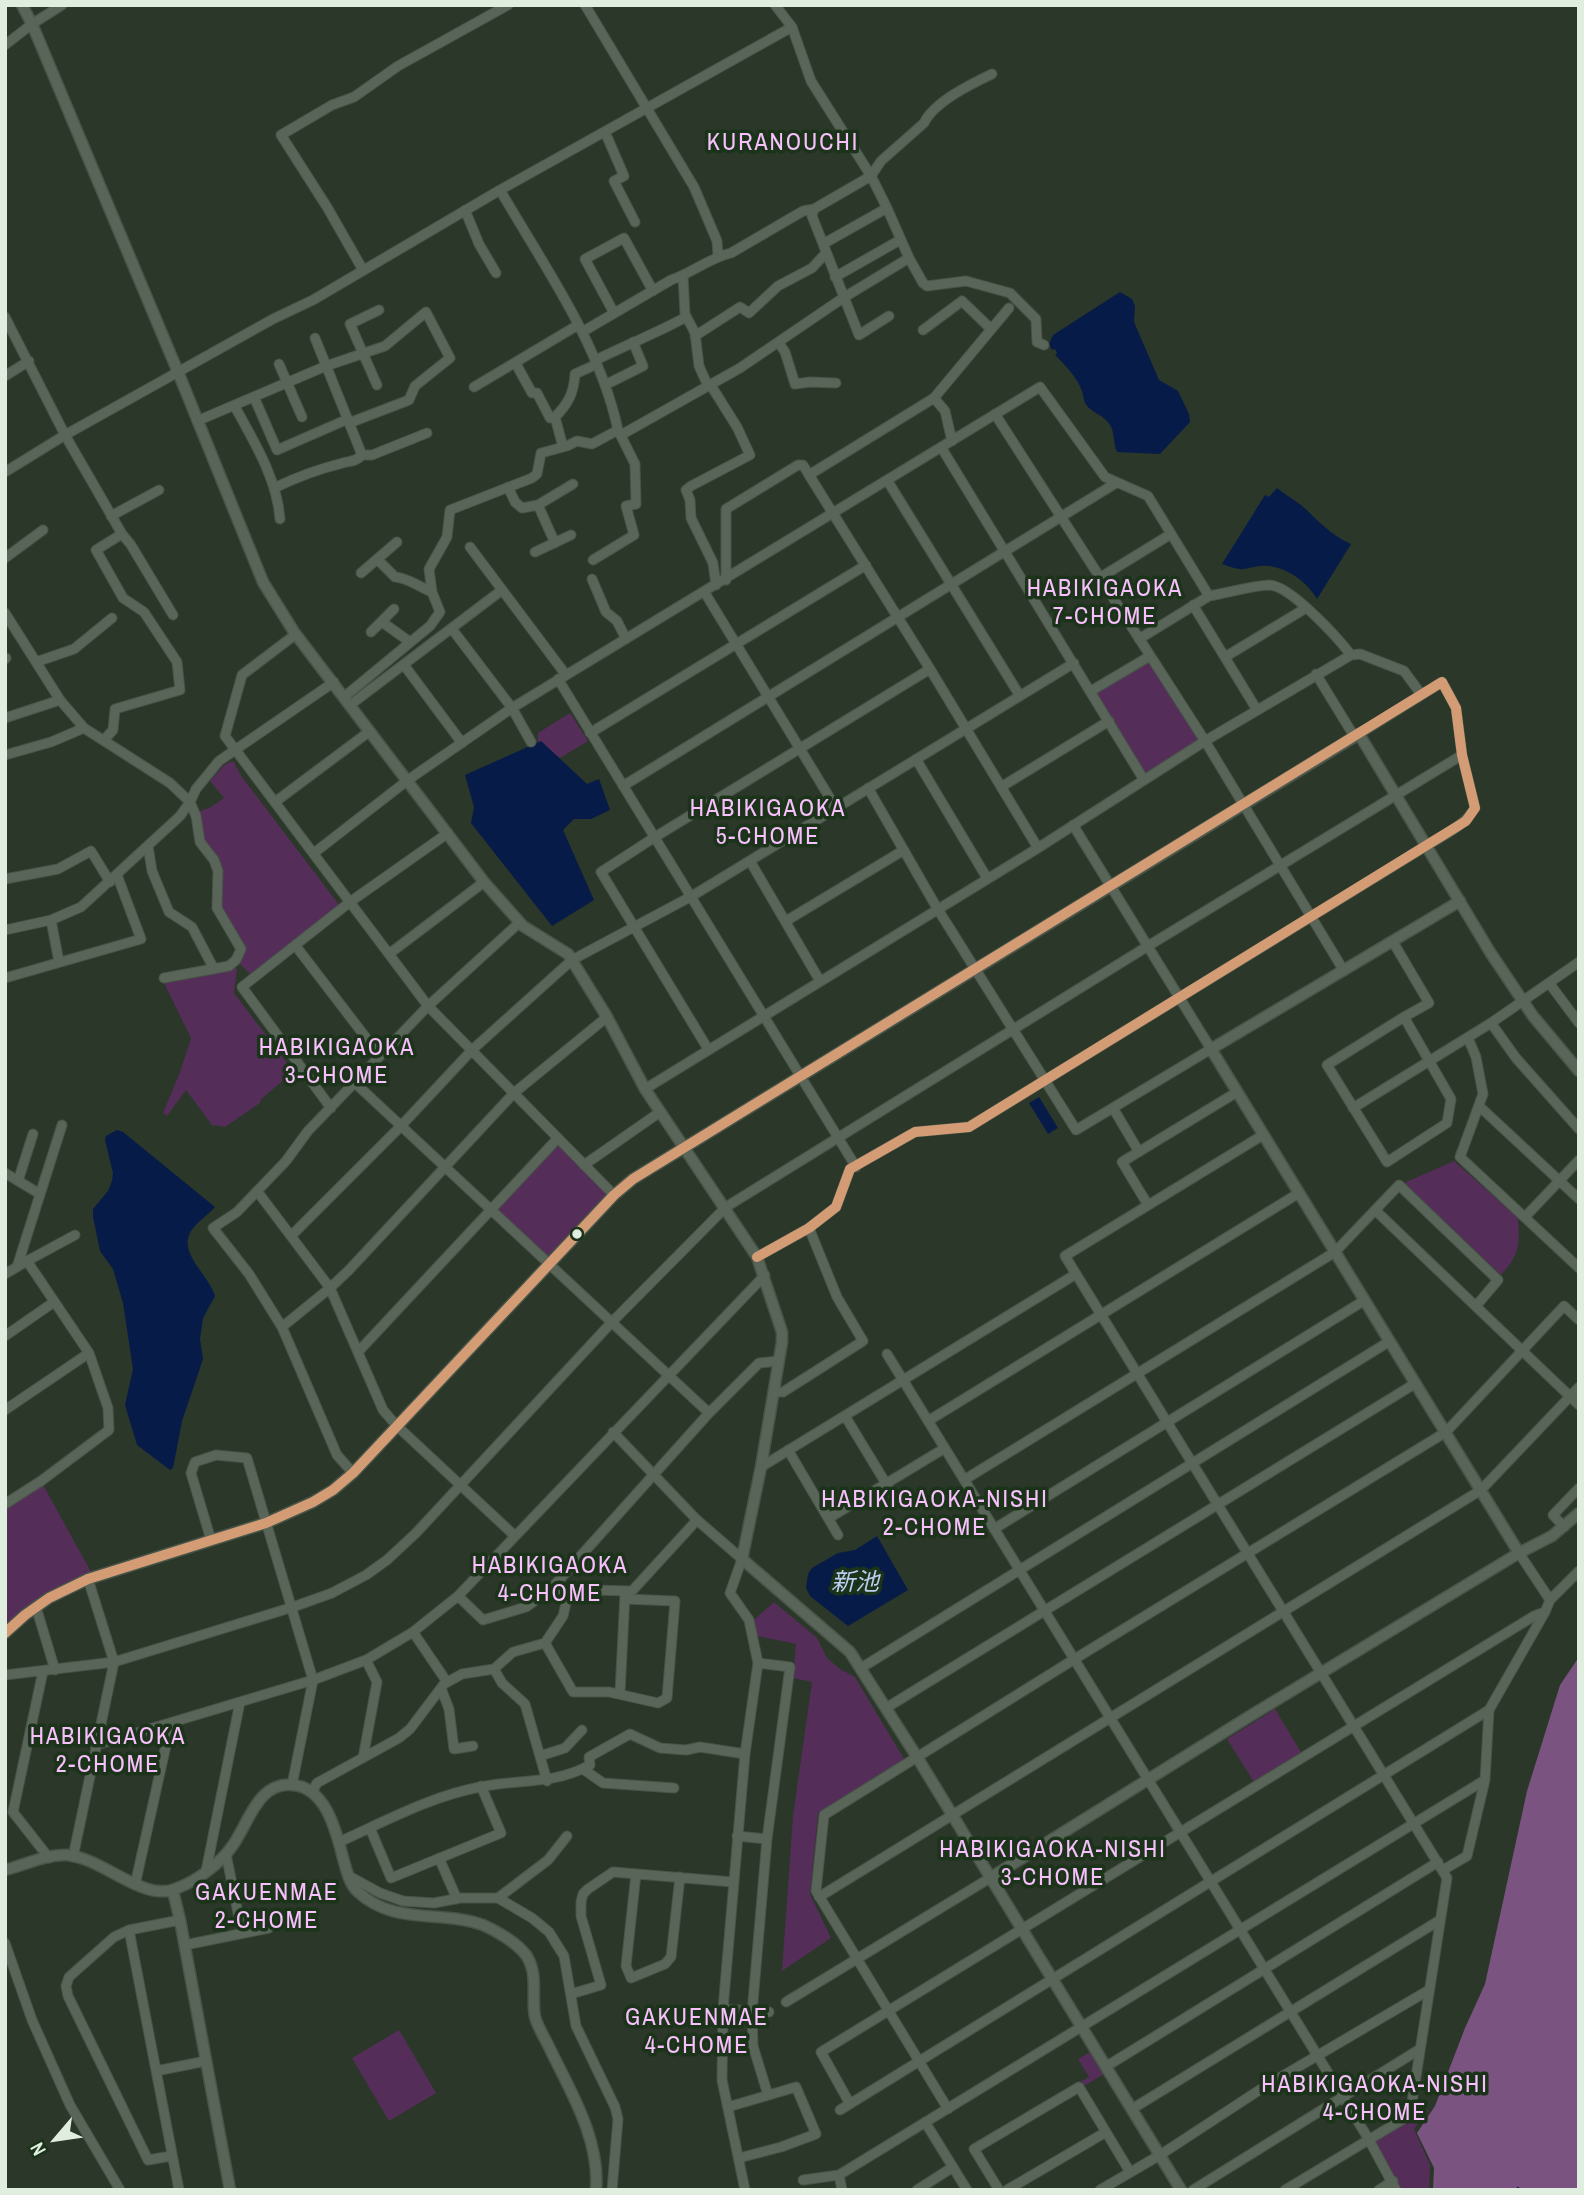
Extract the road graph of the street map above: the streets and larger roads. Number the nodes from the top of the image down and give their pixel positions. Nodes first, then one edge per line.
1 (22, 5) edge
2 (62, 5) edge
3 (508, 5) edge
4 (586, 5) edge
5 (775, 5) edge
6 (32, 24) junction
7 (792, 27) junction
8 (5, 45) edge
9 (992, 74) dead end
10 (648, 108) junction
11 (605, 132) junction
12 (871, 176) junction
13 (500, 190) junction
14 (887, 208) junction
15 (814, 209) junction
16 (465, 210) junction
17 (635, 222) dead end
18 (900, 240) junction
19 (824, 248) junction
20 (718, 256) junction
21 (909, 258) junction
22 (363, 270) junction
23 (496, 273) dead end
24 (683, 276) junction
25 (835, 277) junction
26 (653, 290) junction
27 (844, 298) junction
28 (1009, 308) dead end
29 (379, 310) dead end
30 (614, 313) junction
31 (890, 316) dead end
32 (5, 317) edge
33 (687, 317) junction
34 (580, 328) junction
35 (991, 329) junction
36 (923, 330) dead end
37 (695, 336) junction
38 (315, 338) dead end
39 (633, 342) junction
40 (779, 342) junction
41 (1044, 345) dead end
42 (363, 354) junction
43 (29, 361) junction
44 (596, 362) junction
45 (279, 364) dead end
46 (516, 364) junction
47 (326, 366) junction
48 (178, 372) junction
49 (5, 376) edge
50 (287, 383) junction
51 (836, 383) dead end
52 (605, 384) junction
53 (377, 385) dead end
54 (709, 385) junction
55 (474, 387) dead end
56 (254, 397) junction
57 (934, 398) junction
58 (234, 405) junction
59 (995, 414) junction
60 (302, 417) dead end
61 (555, 417) junction
62 (197, 421) junction
63 (349, 421) junction
64 (619, 432) junction
65 (427, 433) dead end
66 (65, 435) junction
67 (952, 440) junction
68 (563, 447) junction
69 (941, 447) junction
70 (362, 454) junction
71 (5, 472) edge
72 (809, 475) junction
73 (887, 480) junction
74 (1116, 483) junction
75 (573, 485) dead end
76 (508, 487) junction
77 (274, 488) junction
78 (159, 490) dead end
79 (538, 505) junction
80 (832, 514) junction
81 (111, 516) junction
82 (1062, 516) junction
83 (280, 519) dead end
84 (43, 530) dead end
85 (122, 534) junction
86 (1171, 534) junction
87 (571, 535) dead end
88 (397, 542) dead end
89 (555, 543) junction
90 (470, 547) dead end
91 (1004, 550) junction
92 (535, 552) dead end
93 (5, 558) edge
94 (378, 559) junction
95 (593, 560) dead end
96 (866, 565) junction
97 (361, 573) dead end
98 (1101, 577) junction
99 (592, 579) dead end
100 (726, 580) junction
101 (951, 584) junction
102 (716, 586) junction
103 (502, 590) junction
104 (432, 592) junction
105 (705, 593) junction
106 (1209, 596) junction
107 (1193, 605) junction
108 (1306, 608) junction
109 (394, 609) dead end
110 (5, 613) edge
111 (173, 615) dead end
112 (897, 617) junction
113 (112, 618) dead end
114 (382, 622) junction
115 (452, 629) junction
116 (371, 632) dead end
117 (296, 634) junction
118 (626, 639) junction
119 (1139, 639) junction
120 (410, 642) junction
121 (736, 644) junction
122 (1351, 655) junction
123 (1150, 656) junction
124 (1225, 657) junction
125 (36, 662) junction
126 (1074, 663) junction
127 (404, 665) junction
128 (930, 669) junction
129 (1316, 674) junction
130 (562, 677) junction
131 (334, 682) junction
132 (1091, 691) junction
133 (1421, 694) junction
134 (768, 696) junction
135 (1020, 696) junction
136 (60, 700) junction
137 (347, 701) junction
138 (512, 708) junction
139 (1257, 709) junction
140 (5, 718) edge
141 (1109, 721) junction
142 (84, 728) junction
143 (966, 729) junction
144 (370, 731) junction
145 (590, 733) junction
146 (1356, 735) junction
147 (104, 740) junction
148 (1205, 741) junction
149 (531, 742) dead end
150 (462, 743) junction
151 (800, 749) junction
152 (236, 751) junction
153 (5, 755) edge
154 (1462, 755) junction
155 (916, 759) junction
156 (408, 780) junction
157 (1144, 780) junction
158 (623, 786) junction
159 (1001, 787) junction
160 (868, 789) junction
161 (1395, 795) junction
162 (190, 802) junction
163 (275, 802) junction
164 (1243, 804) junction
165 (836, 808) junction
166 (1073, 825) junction
167 (448, 833) junction
168 (655, 837) junction
169 (148, 846) junction
170 (1426, 846) junction
171 (1038, 848) junction
172 (904, 850) junction
173 (314, 853) junction
174 (750, 861) junction
175 (1280, 866) junction
176 (987, 878) junction
177 (113, 879) junction
178 (5, 880) edge
179 (484, 882) junction
180 (1111, 885) junction
181 (692, 896) junction
182 (1460, 901) junction
183 (350, 902) junction
184 (937, 908) junction
185 (1310, 916) junction
186 (51, 920) junction
187 (786, 921) junction
188 (520, 922) junction
189 (635, 928) junction
190 (5, 930) edge
191 (1392, 942) junction
192 (295, 945) junction
193 (1148, 946) junction
194 (389, 954) junction
195 (572, 960) junction
196 (59, 962) junction
197 (1579, 962) edge
198 (214, 969) junction
199 (975, 969) junction
200 (1344, 971) junction
201 (5, 978) edge
202 (164, 978) dead end
203 (820, 981) junction
204 (1549, 983) junction
205 (1180, 998) junction
206 (1523, 1002) junction
207 (428, 1006) junction
208 (763, 1016) junction
209 (607, 1017) junction
210 (1404, 1017) junction
211 (1491, 1023) junction
212 (1579, 1023) edge
213 (1013, 1029) junction
214 (1468, 1038) junction
215 (708, 1049) junction
216 (1211, 1049) junction
217 (472, 1050) junction
218 (380, 1056) junction
219 (1430, 1060) junction
220 (1579, 1071) edge
221 (800, 1076) junction
222 (1045, 1080) junction
223 (355, 1083) junction
224 (645, 1089) junction
225 (1237, 1092) junction
226 (514, 1093) junction
227 (1479, 1106) junction
228 (331, 1108) junction
229 (1113, 1108) junction
230 (1353, 1108) junction
231 (660, 1112) junction
232 (62, 1125) dead end
233 (400, 1127) junction
234 (1579, 1129) edge
235 (33, 1134) dead end
236 (1263, 1135) junction
237 (838, 1137) junction
238 (558, 1138) junction
239 (683, 1148) junction
240 (1139, 1152) junction
241 (1579, 1160) edge
242 (584, 1165) junction
243 (445, 1166) junction
244 (856, 1167) junction
245 (5, 1173) edge
246 (18, 1181) junction
247 (1559, 1182) junction
248 (257, 1191) junction
249 (40, 1194) junction
250 (1299, 1194) junction
251 (614, 1195) junction
252 (1579, 1199) edge
253 (1148, 1205) junction
254 (726, 1207) junction
255 (492, 1210) junction
256 (1375, 1210) junction
257 (1525, 1217) junction
258 (808, 1227) junction
259 (75, 1235) dead end
260 (291, 1236) junction
261 (1335, 1252) junction
262 (757, 1256) junction
263 (27, 1261) junction
264 (549, 1264) junction
265 (17, 1267) junction
266 (1579, 1268) edge
267 (6, 1272) edge
268 (1076, 1274) junction
269 (765, 1275) junction
270 (330, 1289) junction
271 (1365, 1300) junction
272 (54, 1302) junction
273 (1476, 1306) junction
274 (1101, 1315) junction
275 (1579, 1320) edge
276 (611, 1323) junction
277 (282, 1326) junction
278 (5, 1336) edge
279 (1390, 1341) junction
280 (1522, 1350) junction
281 (358, 1352) junction
282 (89, 1353) junction
283 (887, 1354) dead end
284 (779, 1361) junction
285 (1136, 1373) junction
286 (667, 1375) junction
287 (904, 1381) junction
288 (1416, 1383) junction
289 (1579, 1387) edge
290 (774, 1392) junction
291 (1570, 1397) junction
292 (1579, 1405) edge
293 (5, 1410) edge
294 (709, 1413) junction
295 (845, 1416) junction
296 (928, 1421) junction
297 (1168, 1423) junction
298 (396, 1425) junction
299 (613, 1432) junction
300 (1446, 1432) junction
301 (944, 1448) junction
302 (788, 1450) junction
303 (1192, 1462) junction
304 (761, 1466) junction
305 (353, 1473) junction
306 (654, 1475) junction
307 (964, 1480) junction
308 (886, 1483) junction
309 (460, 1486) junction
310 (1579, 1488) edge
311 (1481, 1490) junction
312 (896, 1500) dead end
313 (1218, 1503) junction
314 (5, 1504) edge
315 (1579, 1513) edge
316 (829, 1518) junction
317 (697, 1520) junction
318 (266, 1523) junction
319 (1563, 1527) junction
320 (994, 1529) junction
321 (838, 1535) dead end
322 (515, 1536) junction
323 (211, 1540) junction
324 (1249, 1553) junction
325 (1519, 1553) junction
326 (742, 1559) junction
327 (1019, 1570) junction
328 (1579, 1571) edge
329 (88, 1579) junction
330 (551, 1589) junction
331 (569, 1590) junction
332 (458, 1595) junction
333 (625, 1595) junction
334 (1550, 1600) junction
335 (36, 1607) junction
336 (293, 1607) junction
337 (1044, 1611) junction
338 (1285, 1612) junction
339 (1545, 1612) junction
340 (413, 1632) junction
341 (5, 1633) edge
342 (545, 1643) junction
343 (366, 1660) junction
344 (1073, 1660) junction
345 (114, 1662) junction
346 (758, 1663) junction
347 (861, 1668) junction
348 (494, 1669) junction
349 (55, 1670) junction
350 (43, 1671) junction
351 (1322, 1672) junction
352 (5, 1675) edge
353 (313, 1680) junction
354 (444, 1685) junction
355 (620, 1693) junction
356 (240, 1702) junction
357 (886, 1707) junction
358 (1489, 1710) junction
359 (1110, 1717) junction
360 (171, 1723) junction
361 (1354, 1724) junction
362 (582, 1730) dead end
363 (96, 1745) junction
364 (473, 1746) dead end
365 (745, 1754) junction
366 (540, 1756) junction
367 (917, 1757) junction
368 (363, 1758) junction
369 (583, 1769) junction
370 (1384, 1774) junction
371 (1147, 1780) junction
372 (1485, 1780) junction
373 (547, 1781) junction
374 (292, 1784) junction
375 (481, 1786) junction
376 (674, 1788) dead end
377 (312, 1792) junction
378 (952, 1815) junction
379 (1414, 1823) junction
380 (370, 1828) junction
381 (1179, 1832) junction
382 (567, 1836) dead end
383 (737, 1836) junction
384 (767, 1839) junction
385 (339, 1842) junction
386 (226, 1854) junction
387 (73, 1857) junction
388 (49, 1858) junction
389 (439, 1858) junction
390 (1440, 1866) junction
391 (5, 1870) edge
392 (206, 1871) junction
393 (636, 1874) junction
394 (349, 1876) junction
395 (680, 1877) junction
396 (990, 1878) junction
397 (733, 1882) junction
398 (1210, 1882) junction
399 (135, 1885) junction
400 (173, 1891) junction
401 (819, 1897) junction
402 (498, 1898) junction
403 (457, 1899) junction
404 (180, 1920) junction
405 (1440, 1920) junction
406 (269, 1928) dead end
407 (1022, 1929) junction
408 (129, 1930) junction
409 (1239, 1930) junction
410 (243, 1933) junction
411 (5, 1943) edge
412 (185, 1945) junction
413 (857, 1959) junction
414 (1263, 1969) junction
415 (1052, 1979) junction
416 (1429, 1990) junction
417 (571, 1994) junction
418 (786, 2001) dead end
419 (723, 2009) junction
420 (888, 2011) junction
421 (752, 2012) junction
422 (769, 2012) dead end
423 (1289, 2012) junction
424 (1082, 2027) junction
425 (1420, 2049) junction
426 (1317, 2057) junction
427 (206, 2061) junction
428 (919, 2061) junction
429 (1107, 2066) junction
430 (156, 2071) junction
431 (768, 2095) junction
432 (1342, 2097) junction
433 (850, 2104) junction
434 (728, 2108) junction
435 (948, 2109) junction
436 (1132, 2109) junction
437 (840, 2110) dead end
438 (925, 2122) junction
439 (1106, 2132) junction
440 (1368, 2138) junction
441 (1160, 2155) junction
442 (171, 2156) junction
443 (739, 2158) junction
444 (953, 2167) junction
445 (1130, 2172) junction
446 (839, 2175) junction
447 (803, 2180) dead end
448 (1394, 2186) edge
449 (120, 2190) edge
450 (179, 2190) edge
451 (230, 2190) edge
452 (596, 2190) edge
453 (612, 2190) edge
454 (746, 2190) edge
455 (842, 2190) edge
456 (917, 2190) edge
457 (967, 2190) edge
458 (999, 2190) edge
459 (1007, 2190) edge
460 (1100, 2190) edge
461 (1181, 2190) edge
462 (1193, 2190) edge
463 (1286, 2190) edge
464 (1379, 2190) edge

1 - 6 street
2 - 6 street
3 - 22 street
4 - 10 street
5 - 7 street
6 - 8 street
6 - 48 street
7 - 10 street
7 - 12 street
9 - 12 street
10 - 11 street
10 - 20 street
11 - 13 street
11 - 17 street
12 - 14 street
12 - 15 street
13 - 16 street
13 - 34 street
14 - 18 street
14 - 19 street
15 - 19 street
15 - 20 street
16 - 22 street
16 - 23 street
18 - 21 street
18 - 25 street
19 - 25 street
19 - 37 street
20 - 24 street
21 - 27 street
21 - 41 street
22 - 48 street
24 - 26 street
24 - 33 street
25 - 27 street
26 - 30 street
26 - 30 street
27 - 31 street
27 - 40 street
28 - 35 street
29 - 42 street
30 - 34 street
32 - 43 street
33 - 37 street
33 - 39 street
34 - 44 street
34 - 46 street
35 - 36 street
35 - 57 street
37 - 54 street
38 - 47 street
39 - 44 street
39 - 52 street
40 - 51 street
40 - 54 street
42 - 47 street
42 - 53 street
42 - 63 street
43 - 49 street
43 - 66 street
44 - 52 street
44 - 61 street
45 - 50 street
46 - 55 street
46 - 61 street
47 - 50 street
47 - 63 street
48 - 62 street
48 - 66 street
50 - 56 street
50 - 60 street
52 - 64 street
54 - 64 street
54 - 102 street
56 - 58 street
56 - 63 street
57 - 67 street
57 - 72 street
58 - 62 street
58 - 77 street
59 - 67 street
59 - 74 street
59 - 82 street
61 - 68 street
62 - 117 street
63 - 70 street
64 - 68 street
64 - 95 street
65 - 70 street
66 - 71 street
66 - 81 street
67 - 69 street
68 - 76 street
69 - 73 street
69 - 91 street
70 - 77 street
72 - 80 street
72 - 100 street
73 - 80 street
73 - 101 street
74 - 82 street
74 - 86 street
75 - 79 street
76 - 79 street
76 - 104 street
77 - 83 street
78 - 81 street
79 - 89 street
80 - 96 street
80 - 100 street
81 - 85 street
82 - 91 street
82 - 98 street
84 - 93 street
85 - 111 street
85 - 147 street
86 - 98 street
86 - 106 street
87 - 89 street
88 - 94 street
89 - 92 street
90 - 103 street
91 - 101 street
91 - 126 street
94 - 97 street
94 - 104 street
96 - 112 street
96 - 121 street
98 - 119 street
99 - 118 street
100 - 102 street
101 - 112 street
101 - 135 street
102 - 105 street
103 - 115 street
103 - 130 street
104 - 120 street
105 - 118 street
105 - 121 street
106 - 107 street
106 - 108 street
107 - 119 street
107 - 124 street
108 - 122 street
108 - 124 street
109 - 114 street
110 - 125 street
112 - 128 street
112 - 134 street
113 - 125 street
114 - 116 street
114 - 120 street
115 - 127 street
115 - 138 street
117 - 131 street
117 - 152 street
118 - 130 street
119 - 123 street
120 - 137 street
121 - 134 street
121 - 145 street
122 - 129 street
122 - 133 street
123 - 132 street
123 - 148 street
124 - 139 street
125 - 136 street
126 - 132 street
126 - 135 street
127 - 137 street
127 - 150 street
128 - 143 street
128 - 151 street
129 - 139 street
129 - 146 street
130 - 138 street
130 - 145 street
131 - 137 street
131 - 152 street
132 - 141 street
133 - 146 street
133 - 154 street
134 - 151 street
134 - 158 street
135 - 143 street
136 - 140 street
136 - 142 street
137 - 144 street
138 - 149 street
138 - 150 street
139 - 148 street
141 - 157 street
141 - 159 street
142 - 147 street
142 - 153 street
143 - 155 street
143 - 159 street
144 - 156 street
144 - 163 street
145 - 158 street
146 - 161 street
146 - 164 street
147 - 162 street
148 - 157 street
148 - 164 street
150 - 156 street
151 - 165 street
151 - 168 street
152 - 162 street
152 - 163 street
154 - 161 street
154 - 170 street
155 - 160 street
155 - 176 street
156 - 167 street
156 - 173 street
157 - 166 street
158 - 168 street
159 - 171 street
160 - 165 street
160 - 172 street
161 - 170 street
161 - 175 street
162 - 169 street
162 - 198 street
163 - 173 street
164 - 175 street
164 - 180 street
165 - 174 street
166 - 171 street
166 - 180 street
167 - 179 street
167 - 183 street
168 - 181 street
168 - 189 street
169 - 177 street
169 - 198 street
170 - 182 street
170 - 185 street
171 - 176 street
172 - 184 street
172 - 187 street
173 - 183 street
174 - 181 street
174 - 187 street
175 - 185 street
175 - 193 street
176 - 184 street
177 - 178 street
177 - 186 street
177 - 196 street
179 - 188 street
179 - 194 street
180 - 193 street
180 - 199 street
181 - 189 street
181 - 208 street
182 - 191 street
182 - 206 street
183 - 192 street
183 - 194 street
184 - 199 street
184 - 203 street
185 - 200 street
185 - 205 street
186 - 190 street
186 - 196 street
187 - 203 street
188 - 195 street
188 - 207 street
189 - 195 street
189 - 215 street
191 - 200 street
191 - 210 street
192 - 218 street
192 - 228 street
193 - 205 street
193 - 213 street
194 - 207 street
195 - 209 street
195 - 217 street
196 - 201 street
197 - 204 street
198 - 202 street
199 - 213 street
199 - 221 street
200 - 216 street
203 - 208 street
204 - 206 street
204 - 212 street
205 - 216 street
205 - 222 street
206 - 211 street
206 - 220 street
207 - 217 street
207 - 218 street
208 - 215 street
208 - 221 street
209 - 224 street
209 - 226 street
210 - 219 street
210 - 230 street
211 - 214 street
211 - 234 street
213 - 222 street
213 - 237 street
214 - 219 street
214 - 227 street
215 - 224 street
216 - 225 street
216 - 229 street
217 - 226 street
217 - 233 street
218 - 223 street
219 - 230 street
219 - 230 street
221 - 237 street
221 - 239 street
222 - 229 street
222 - 244 street
223 - 228 street
223 - 233 street
224 - 231 street
225 - 236 street
225 - 240 street
226 - 238 street
226 - 243 street
227 - 247 street
227 - 257 street
228 - 248 street
229 - 240 street
231 - 239 street
231 - 242 street
232 - 249 street
233 - 243 street
233 - 260 street
235 - 246 street
236 - 250 street
236 - 253 street
237 - 244 street
237 - 254 street
238 - 242 street
238 - 255 street
239 - 251 street
239 - 254 street
240 - 253 street
241 - 247 street
242 - 251 street
243 - 255 street
243 - 270 street
244 - 258 street
245 - 246 street
246 - 249 street
247 - 252 street
247 - 257 street
248 - 260 street
248 - 277 street
249 - 265 street
250 - 261 street
250 - 274 street
251 - 264 street
253 - 268 street
254 - 262 street
254 - 276 street
255 - 264 street
255 - 281 street
256 - 261 street
256 - 273 street
256 - 273 street
257 - 266 street
258 - 262 street
258 - 290 street
259 - 263 street
260 - 270 street
261 - 271 street
261 - 285 street
262 - 269 street
263 - 265 street
263 - 272 street
264 - 276 street
264 - 298 street
265 - 267 street
268 - 274 street
268 - 287 street
269 - 284 street
269 - 286 street
270 - 277 street
270 - 281 street
271 - 279 street
271 - 297 street
272 - 278 street
272 - 282 street
273 - 280 street
274 - 285 street
274 - 296 street
275 - 280 street
276 - 286 street
276 - 309 street
277 - 305 street
279 - 288 street
279 - 303 street
280 - 291 street
280 - 300 street
281 - 298 street
282 - 293 street
282 - 314 street
283 - 287 street
284 - 290 street
284 - 294 street
285 - 297 street
285 - 307 street
286 - 294 street
286 - 299 street
287 - 295 street
287 - 296 street
288 - 300 street
288 - 313 street
289 - 291 street
290 - 304 street
291 - 292 street
291 - 311 street
294 - 306 street
295 - 302 street
295 - 308 street
296 - 301 street
297 - 303 street
297 - 320 street
298 - 305 street
298 - 309 street
299 - 306 street
299 - 322 street
300 - 311 street
300 - 324 street
301 - 307 street
301 - 308 street
302 - 304 street
302 - 316 street
303 - 313 street
303 - 327 street
304 - 326 street
305 - 318 street
306 - 317 street
306 - 330 street
307 - 320 street
308 - 312 street
308 - 316 street
309 - 322 street
309 - 336 street
310 - 319 street
311 - 325 street
311 - 338 street
313 - 324 street
313 - 337 street
315 - 319 street
316 - 321 street
317 - 326 street
317 - 333 street
318 - 323 street
318 - 323 street
318 - 336 street
319 - 325 street
320 - 327 street
322 - 332 street
323 - 329 street
324 - 338 street
324 - 344 street
325 - 334 street
325 - 351 street
326 - 346 street
326 - 347 street
327 - 337 street
327 - 347 street
328 - 334 street
329 - 335 street
329 - 345 street
330 - 331 street
330 - 332 street
331 - 333 street
331 - 342 street
332 - 340 street
333 - 355 street
333 - 355 street
334 - 339 street
335 - 341 street
335 - 349 street
336 - 345 street
336 - 353 street
337 - 344 street
337 - 357 street
338 - 351 street
338 - 359 street
339 - 358 street
339 - 361 street
340 - 343 street
340 - 354 street
342 - 348 street
342 - 355 street
343 - 353 street
343 - 368 street
344 - 359 street
344 - 367 street
345 - 349 street
345 - 363 street
346 - 365 street
346 - 384 street
347 - 357 street
348 - 354 street
348 - 366 street
349 - 350 street
350 - 352 street
350 - 388 street
351 - 361 street
351 - 371 street
353 - 356 street
353 - 374 street
354 - 364 street
354 - 368 street
356 - 360 street
356 - 392 street
357 - 367 street
358 - 370 street
358 - 372 street
359 - 371 street
359 - 378 street
360 - 363 street
360 - 399 street
361 - 370 street
361 - 381 street
362 - 366 street
363 - 387 street
365 - 369 street
365 - 383 street
366 - 373 street
367 - 378 street
367 - 401 street
368 - 377 street
369 - 373 street
369 - 376 street
370 - 379 street
370 - 398 street
371 - 381 street
371 - 396 street
372 - 379 street
372 - 390 street
373 - 375 street
374 - 377 street
374 - 386 street
375 - 380 street
375 - 389 street
377 - 385 street
378 - 396 street
378 - 401 street
379 - 390 street
379 - 409 street
380 - 385 street
380 - 389 street
381 - 398 street
381 - 407 street
382 - 402 street
383 - 384 street
383 - 397 street
384 - 421 street
385 - 394 street
386 - 392 street
386 - 410 street
387 - 388 street
387 - 399 street
388 - 391 street
389 - 403 street
390 - 405 street
390 - 414 street
392 - 400 street
393 - 395 street
393 - 395 street
393 - 417 street
394 - 403 street
394 - 452 street
395 - 397 street
396 - 407 street
396 - 413 street
397 - 419 street
398 - 409 street
398 - 415 street
399 - 400 street
400 - 404 street
401 - 413 street
402 - 403 street
402 - 417 street
404 - 408 street
404 - 412 street
405 - 416 street
405 - 423 street
406 - 410 street
407 - 415 street
407 - 420 street
408 - 430 street
408 - 442 street
409 - 414 street
409 - 424 street
410 - 412 street
411 - 449 street
412 - 427 street
413 - 418 street
413 - 420 street
414 - 423 street
414 - 429 street
415 - 424 street
415 - 428 street
416 - 425 street
416 - 426 street
417 - 453 street
419 - 421 street
419 - 434 street
420 - 428 street
420 - 433 street
421 - 422 street
421 - 431 street
423 - 426 street
423 - 436 street
424 - 429 street
424 - 435 street
425 - 432 street
425 - 440 street
426 - 432 street
426 - 441 street
427 - 430 street
427 - 451 street
428 - 433 street
428 - 435 street
429 - 436 street
430 - 442 street
431 - 434 street
431 - 443 street
432 - 440 street
432 - 462 street
433 - 437 street
434 - 443 street
435 - 438 street
436 - 441 street
438 - 444 street
438 - 446 street
439 - 445 street
439 - 458 street
439 - 459 street
440 - 448 street
440 - 463 street
441 - 445 street
441 - 461 street
442 - 450 street
443 - 454 street
444 - 456 street
444 - 457 street
445 - 460 street
446 - 447 street
446 - 455 street
448 - 464 street

